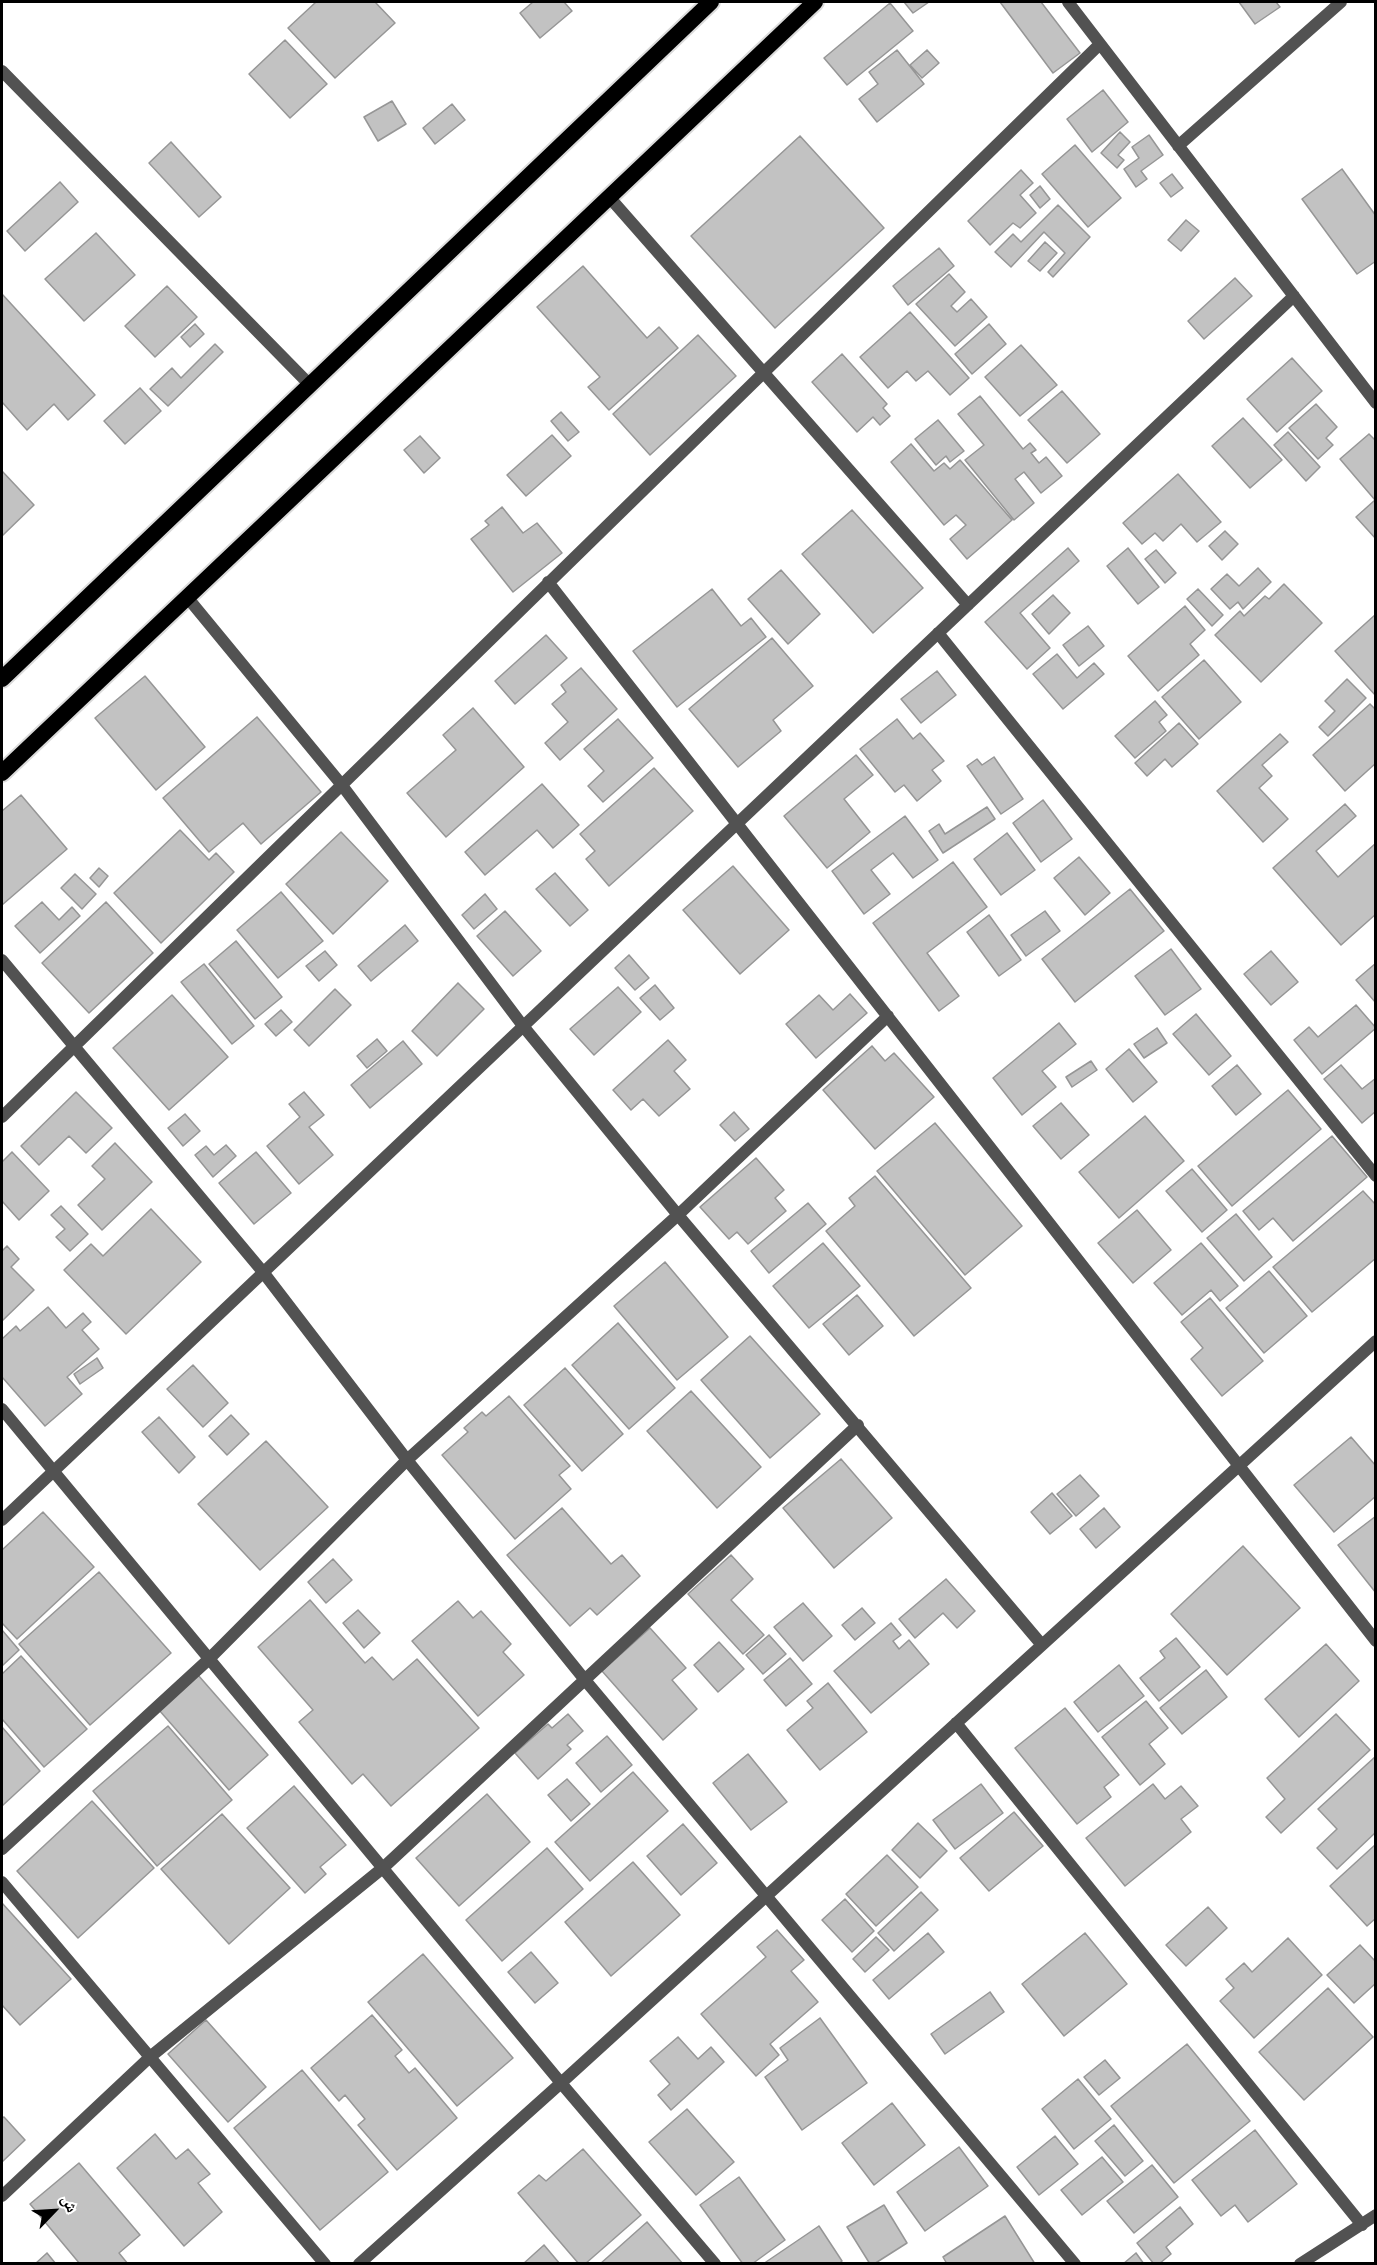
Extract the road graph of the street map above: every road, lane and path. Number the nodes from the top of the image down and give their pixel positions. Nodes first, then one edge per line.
1 (711, 2) edge
2 (815, 2) edge
3 (1068, 2) edge
4 (1341, 2) edge
5 (1100, 44) junction
6 (2, 72) edge
7 (1178, 146) junction
8 (610, 198) junction
9 (1294, 297) junction
10 (763, 372) junction
11 (310, 385) junction
12 (1376, 403) edge
13 (548, 582) junction
14 (187, 597) junction
15 (968, 605) junction
16 (938, 633) junction
17 (2, 679) edge
18 (2, 773) edge
19 (341, 784) junction
20 (737, 824) junction
21 (2, 960) edge
22 (888, 1016) junction
23 (524, 1026) junction
24 (72, 1047) junction
25 (2, 1117) edge
26 (1376, 1176) edge
27 (678, 1215) junction
28 (263, 1272) junction
29 (1376, 1341) edge
30 (2, 1409) edge
31 (858, 1425) junction
32 (407, 1460) junction
33 (1239, 1465) junction
34 (52, 1473) junction
35 (2, 1520) edge
36 (1376, 1641) edge
37 (1042, 1645) junction
38 (208, 1660) junction
39 (585, 1680) junction
40 (956, 1723) junction
41 (2, 1849) edge
42 (384, 1867) junction
43 (2, 1882) edge
44 (767, 1895) junction
45 (150, 2057) junction
46 (561, 2083) junction
47 (2, 2196) edge
48 (1376, 2216) edge
49 (1362, 2225) junction
50 (325, 2264) edge
51 (359, 2264) edge
52 (715, 2264) edge
53 (1075, 2264) edge
54 (1300, 2264) edge

1 - 11 highway
2 - 8 highway
3 - 5 street
4 - 7 street
5 - 7 street
5 - 10 street
6 - 11 street
7 - 9 street
8 - 10 street
8 - 14 highway
9 - 12 street
9 - 15 street
10 - 13 street
10 - 15 street
11 - 17 highway
13 - 19 street
13 - 20 street
14 - 18 highway
14 - 19 street
15 - 16 street
16 - 20 street
16 - 26 street
19 - 23 street
19 - 24 street
20 - 22 street
20 - 23 street
21 - 24 street
22 - 27 street
22 - 33 street
23 - 27 street
23 - 28 street
24 - 25 street
24 - 28 street
27 - 31 street
27 - 32 street
28 - 32 street
28 - 34 street
29 - 33 street
30 - 34 street
31 - 37 street
31 - 39 street
32 - 38 street
32 - 39 street
33 - 36 street
33 - 37 street
34 - 35 street
34 - 38 street
37 - 40 street
38 - 41 street
38 - 42 street
39 - 42 street
39 - 44 street
40 - 44 street
40 - 49 street
42 - 45 street
42 - 46 street
43 - 45 street
44 - 46 street
44 - 53 street
45 - 47 street
45 - 50 street
46 - 51 street
46 - 52 street
48 - 49 street
49 - 54 street

